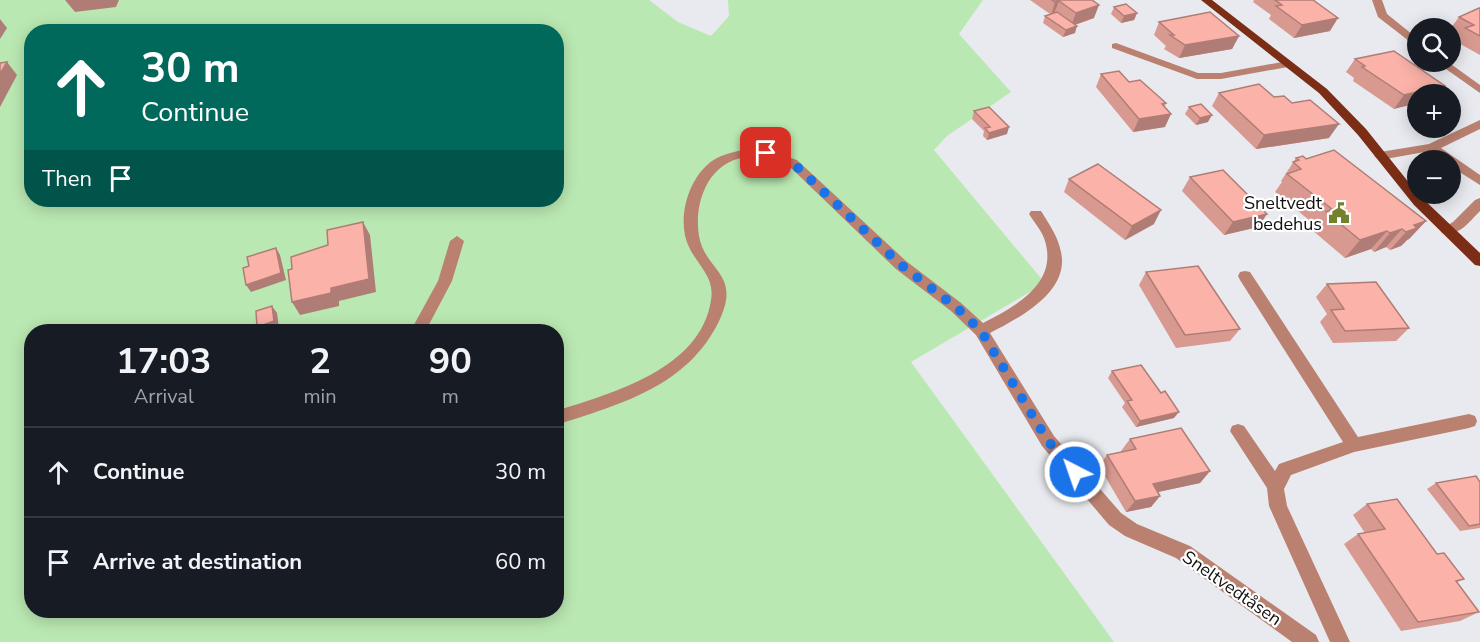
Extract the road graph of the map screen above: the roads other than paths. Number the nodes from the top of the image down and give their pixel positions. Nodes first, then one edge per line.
1 (1206, 0) edge
2 (1377, 0) edge
3 (1407, 36) edge
4 (1116, 46) dead end
5 (1288, 64) junction
6 (1456, 72) edge
7 (1480, 90) edge
8 (1480, 124) edge
9 (1432, 147) junction
10 (1380, 156) junction
11 (1480, 181) edge
12 (1480, 203) edge
13 (1036, 214) dead end
14 (1447, 230) junction
15 (457, 241) dead end
16 (1480, 261) edge
17 (1245, 276) dead end
18 (421, 324) edge
19 (981, 331) junction
20 (564, 415) edge
21 (1469, 421) dead end
22 (1238, 431) dead end
23 (1354, 445) junction
24 (1276, 487) junction
25 (1310, 642) edge
26 (1340, 642) edge

1 - 5 main road
2 - 3 street
4 - 5 street
5 - 10 main road
6 - 7 street
8 - 9 street
9 - 10 street
9 - 11 street
10 - 14 main road
12 - 14 street
13 - 19 street
14 - 16 main road
15 - 18 street
17 - 23 street
19 - 20 street, Sneltvedtåsen
19 - 25 street, Sneltvedtåsen
21 - 23 street
22 - 24 street
23 - 24 street
24 - 26 street

